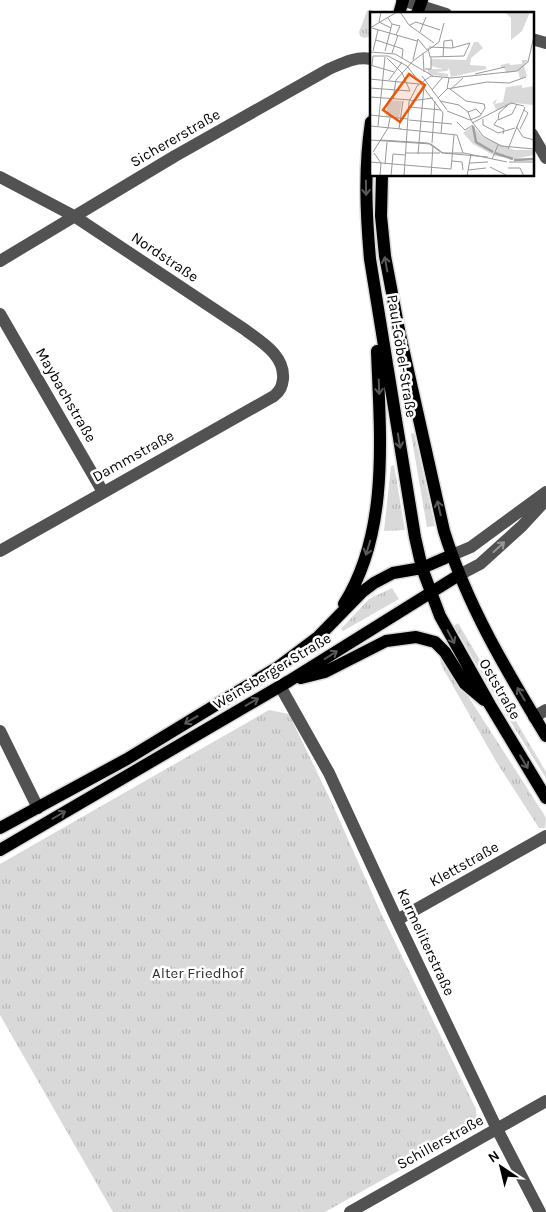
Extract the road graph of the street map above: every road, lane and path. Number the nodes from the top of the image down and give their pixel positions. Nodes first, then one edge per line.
1 (402, 0) edge
2 (419, 7) edge
3 (438, 12) edge
4 (370, 59) edge
5 (370, 132) edge
6 (534, 137) edge
7 (546, 158) edge
8 (382, 176) edge
9 (0, 178) edge
10 (74, 216) junction
11 (0, 261) edge
12 (376, 303) junction
13 (0, 314) edge
14 (281, 388) joint
15 (103, 492) junction
16 (546, 492) edge
17 (546, 500) edge
18 (0, 551) edge
19 (452, 555) junction
20 (422, 568) junction
21 (460, 575) junction
22 (430, 593) junction
23 (332, 623) junction
24 (285, 684) junction
25 (490, 705) junction
26 (546, 710) edge
27 (534, 717) junction
28 (0, 731) edge
29 (546, 736) edge
30 (546, 798) edge
31 (38, 808) junction
32 (0, 828) edge
33 (546, 836) edge
34 (0, 850) edge
35 (397, 920) junction
36 (546, 1101) edge
37 (497, 1129) junction
38 (350, 1212) edge
39 (540, 1212) edge

1 - 2 street
2 - 3 street
4 - 10 street, Sichererstraße
5 -> 12 main road, Paul-Göbel-Straße
6 - 7 street
19 -> 8 main road, Paul-Göbel-Straße
9 - 10 street, Nordstraße
10 - 11 street, Sichererstraße
10 - 14 street, Nordstraße
12 -> 20 main road, Paul-Göbel-Straße
12 -> 23 main road
13 - 15 street, Maybachstraße
14 - 15 street, Dammstraße
15 - 18 street, Dammstraße
16 - 19 street, Weinsberger Straße
21 -> 17 street, Weinsberger Straße
19 - 20 main road, Weinsberger Straße
19 - 21 main road, Paul-Göbel-Straße
20 - 22 main road, Paul-Göbel-Straße
20 - 23 main road, Weinsberger Straße
21 - 22 main road, Weinsberger Straße
27 -> 21 main road, Oststraße
24 -> 22 main road, Weinsberger Straße
22 -> 25 main road, Oststraße
23 -> 31 main road, Weinsberger Straße
24 - 25 main road
34 -> 24 main road, Weinsberger Straße
24 - 35 street, Karmeliterstraße
25 -> 30 main road, Oststraße
26 - 27 street
27 - 29 main road, Oststraße
28 - 31 street
31 - 32 main road, Weinsberger Straße
33 - 35 street, Klettstraße
35 - 37 street, Karmeliterstraße
36 - 37 street, Schillerstraße
37 - 38 street, Schillerstraße
37 - 39 street, Karmeliterstraße

